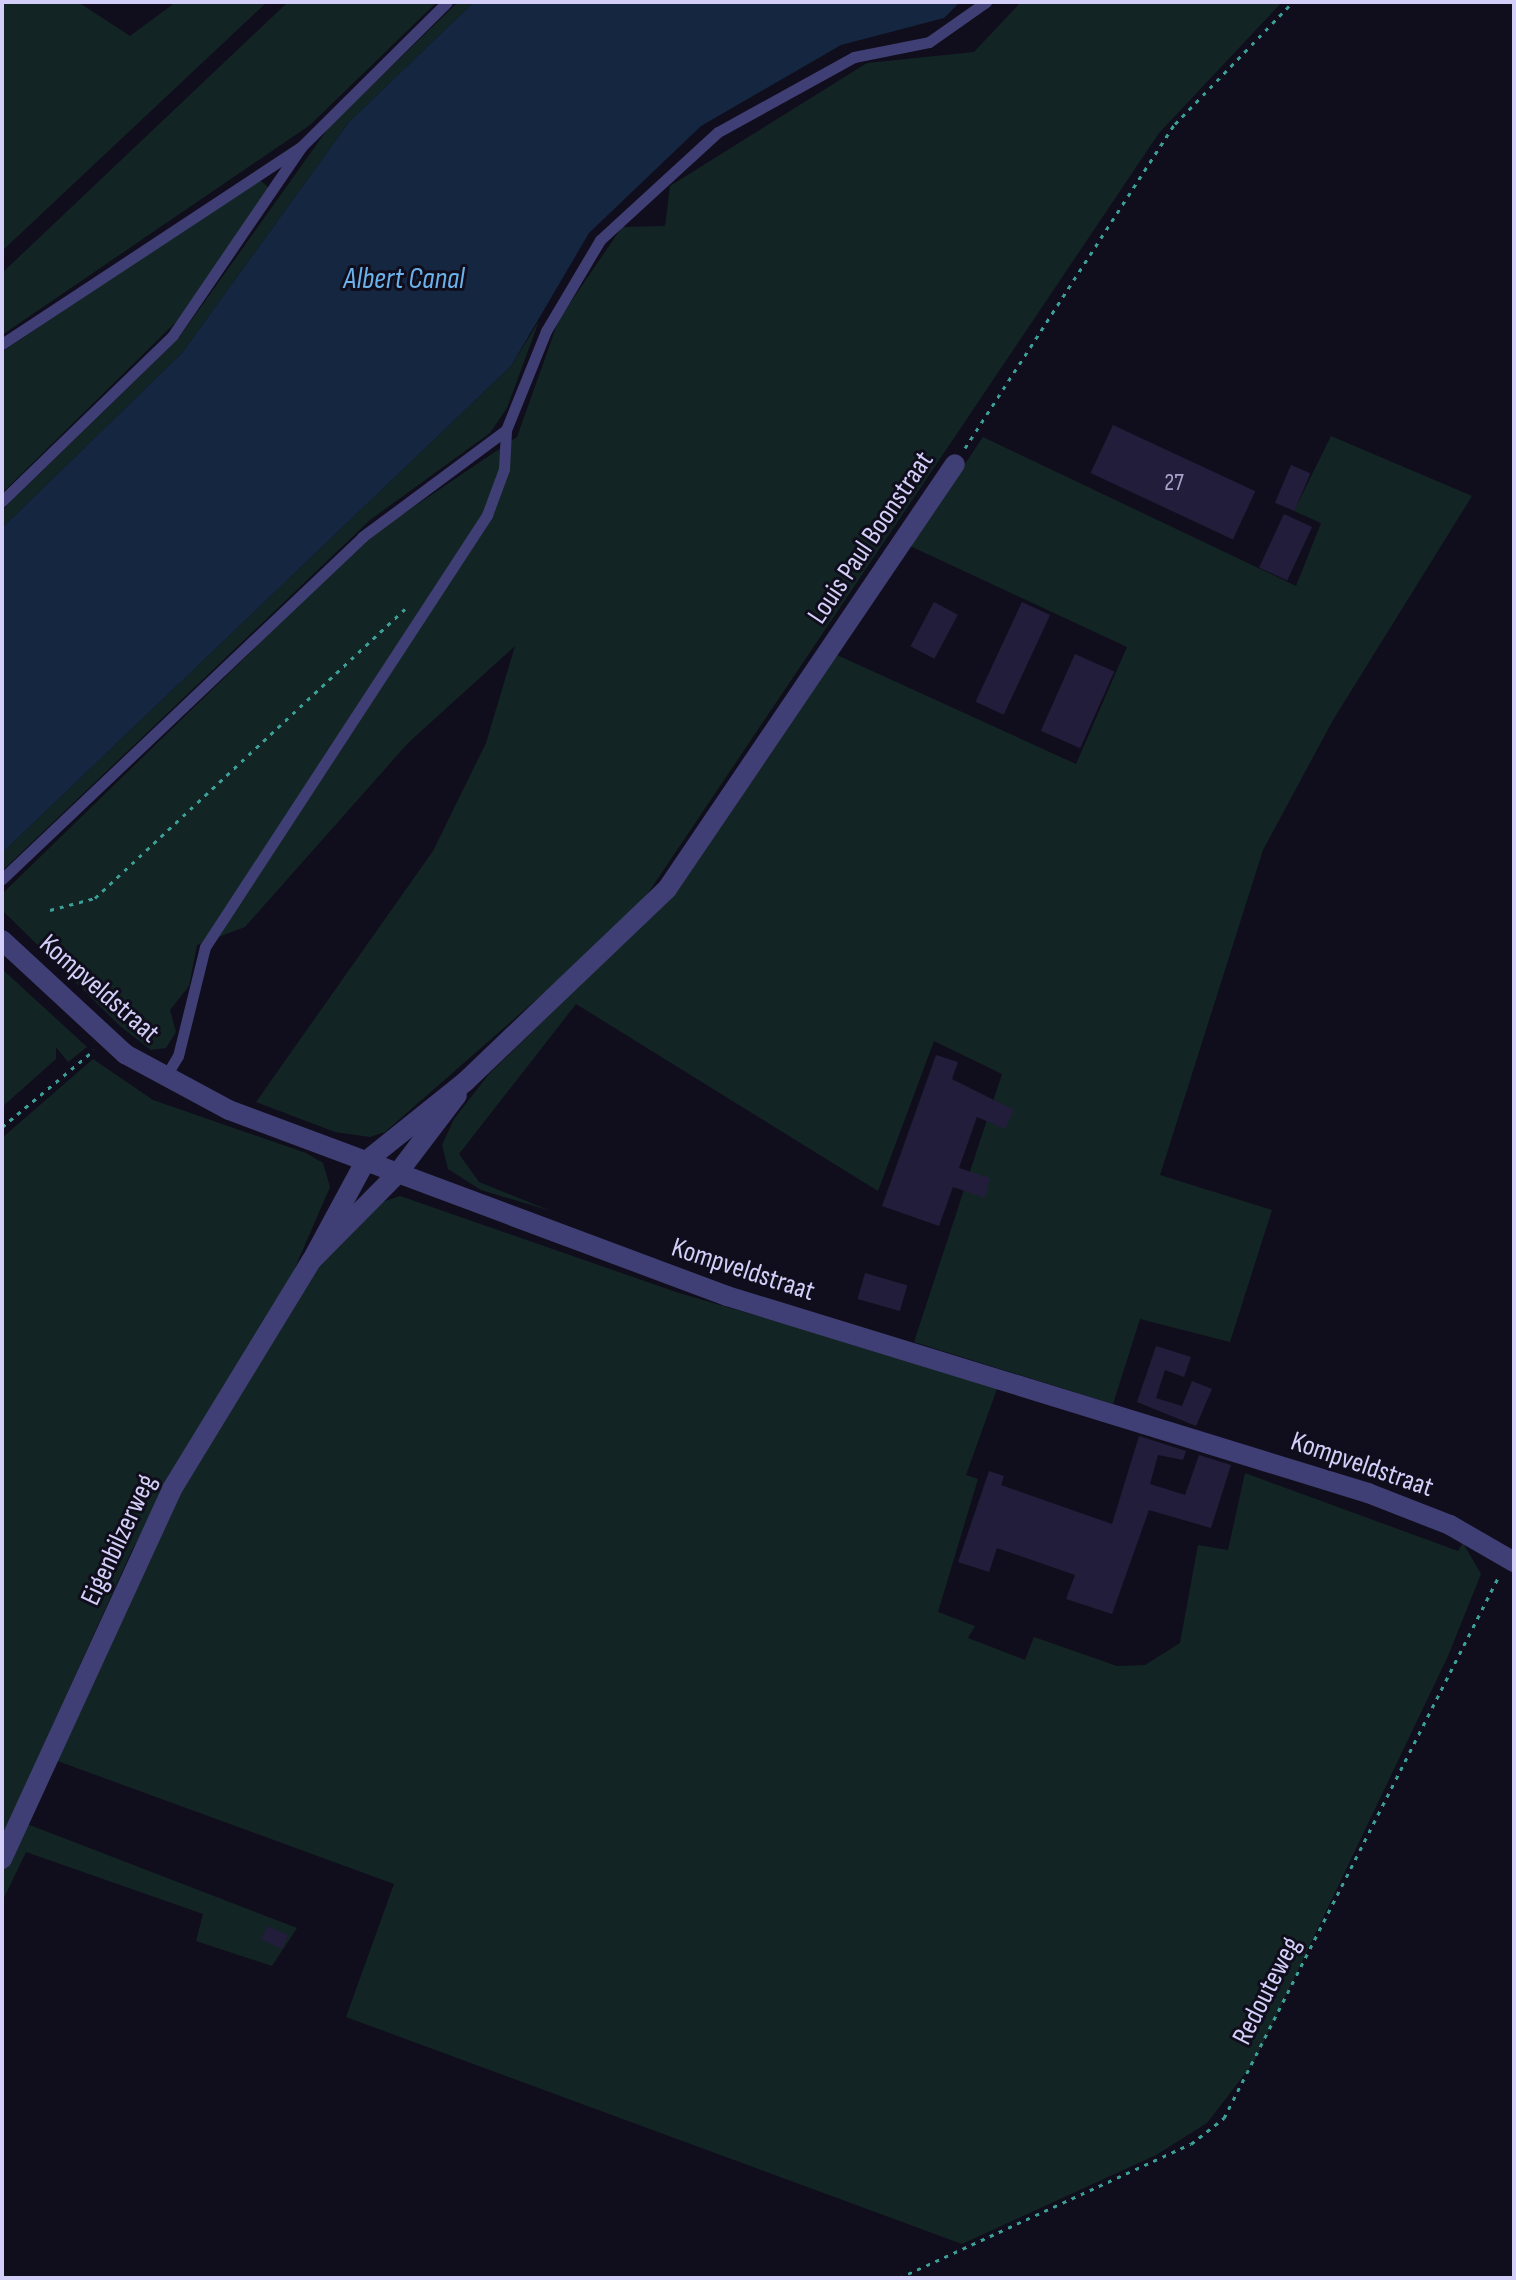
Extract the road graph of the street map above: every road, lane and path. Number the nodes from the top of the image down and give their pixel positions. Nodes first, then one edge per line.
1 (447, 2) edge
2 (986, 2) edge
3 (1293, 2) edge
4 (302, 146) junction
5 (2, 344) edge
6 (506, 430) junction
7 (955, 464) joint
8 (2, 501) edge
9 (413, 601) dead end
10 (2, 879) edge
11 (50, 910) dead end
12 (2, 940) edge
13 (105, 1038) junction
14 (164, 1079) junction
15 (466, 1081) junction
16 (2, 1127) edge
17 (365, 1162) junction
18 (397, 1174) junction
19 (312, 1260) junction
20 (1513, 1562) edge
21 (2, 1859) edge
22 (899, 2278) edge

1 - 4 lane
2 - 6 lane
3 - 7 path, Louis Paul Boonstraat
4 - 5 lane
4 - 8 lane
6 - 10 lane
6 - 14 lane
7 - 15 street, Louis Paul Boonstraat
9 - 11 path
12 - 13 street, Kompveldstraat
13 - 14 street, Kompveldstraat
13 - 16 path
14 - 17 street, Kompveldstraat
15 - 17 street, Louis Paul Boonstraat
15 - 18 street, Louis Paul Boonstraat
17 - 18 street, Kompveldstraat
17 - 19 street, Eigenbilzerweg
18 - 19 street, Eigenbilzerweg
18 - 20 street, Kompveldstraat
19 - 21 street, Eigenbilzerweg
20 - 22 path, Redouteweg

